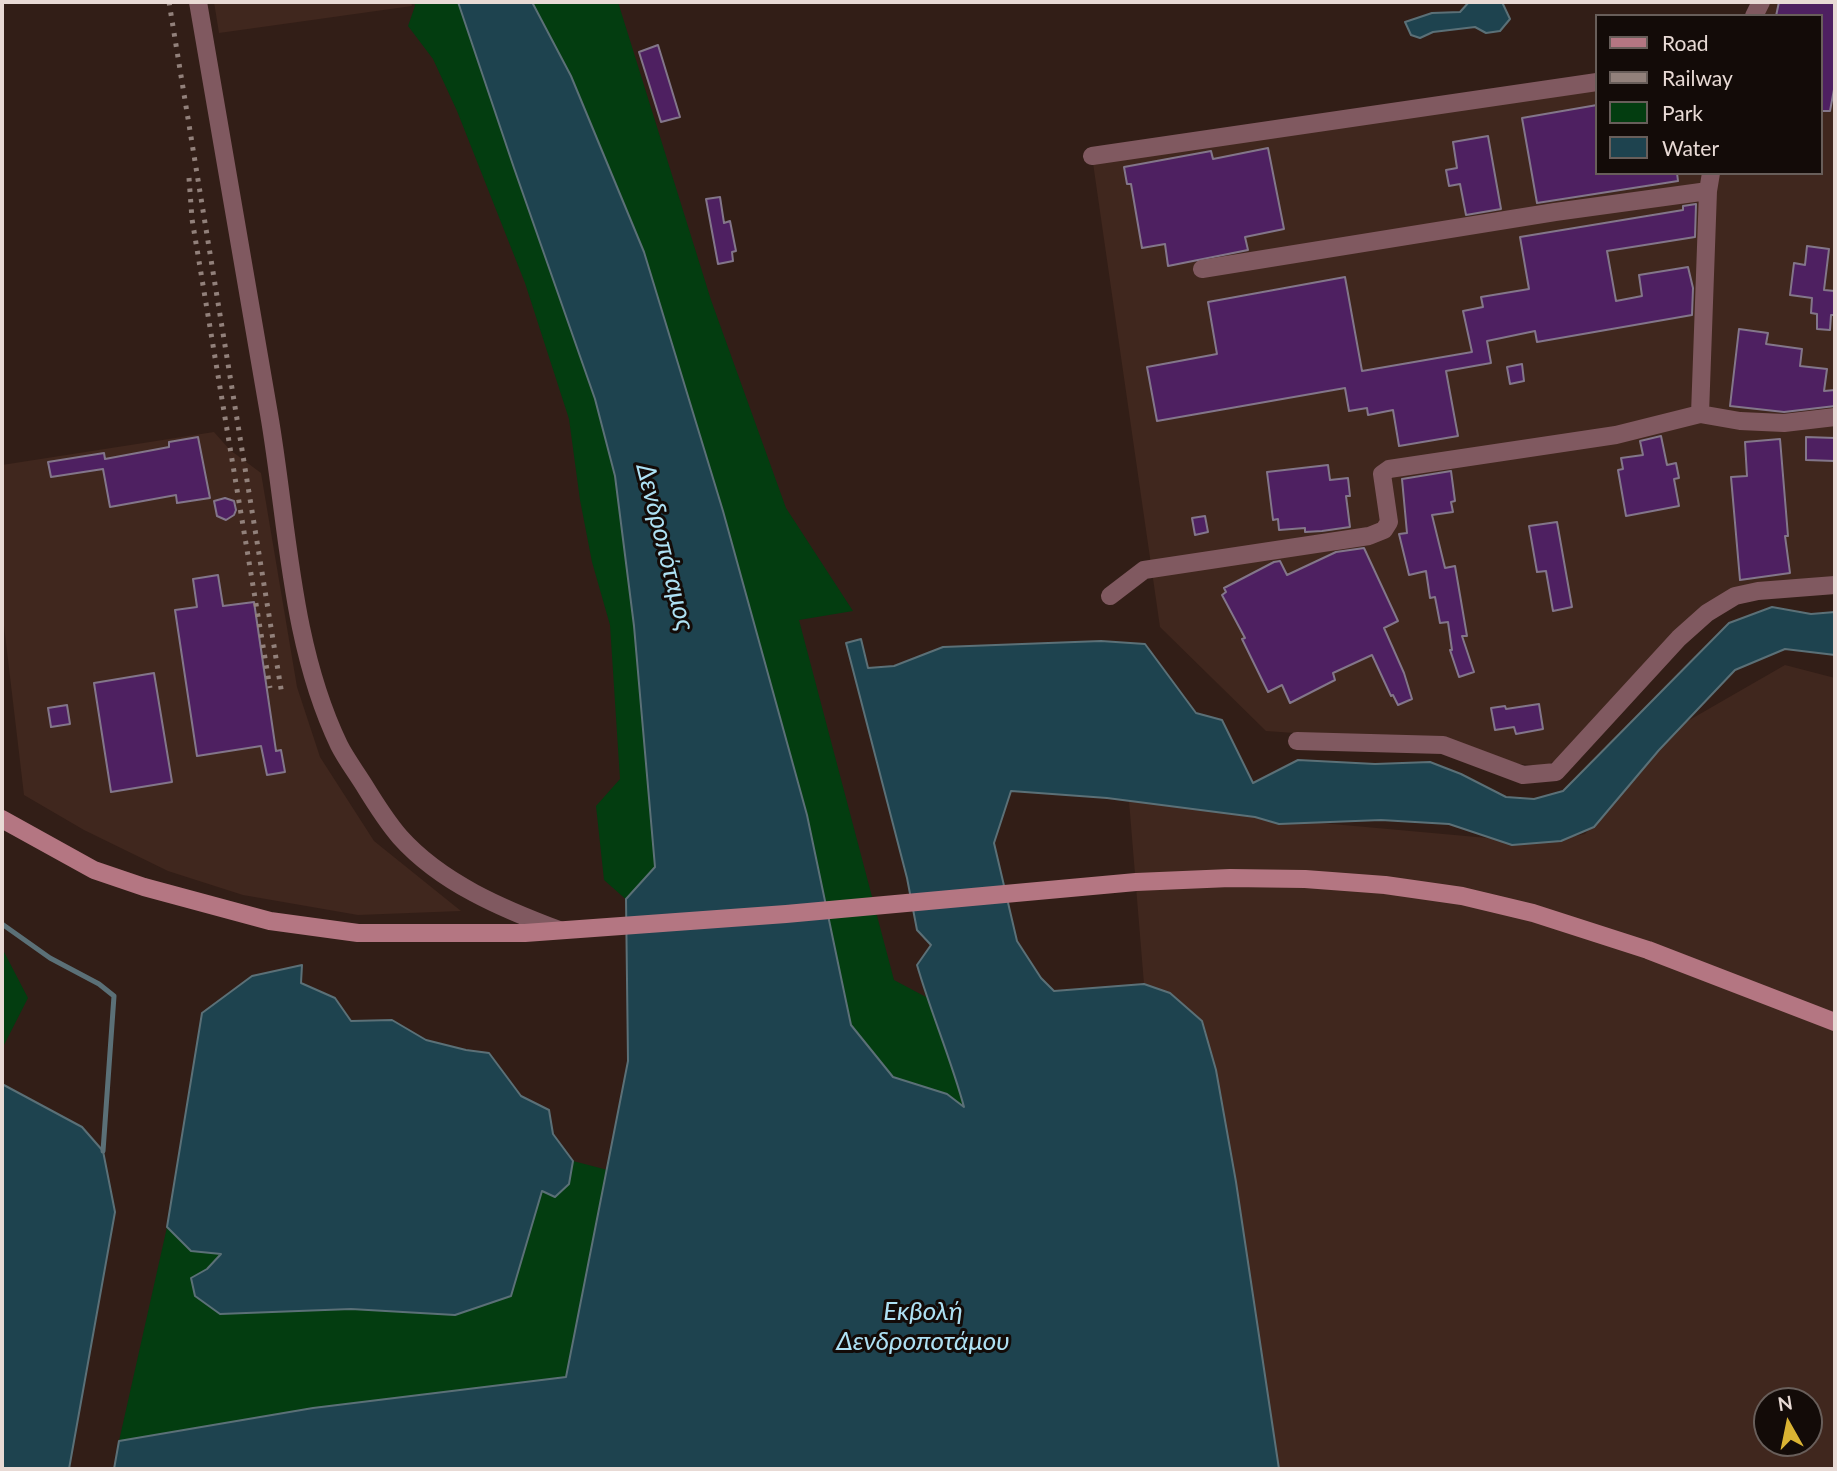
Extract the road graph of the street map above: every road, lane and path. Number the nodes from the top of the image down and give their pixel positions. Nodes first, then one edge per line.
1 (198, 2) edge
2 (1596, 82) edge
3 (1091, 156) dead end
4 (1709, 182) edge
5 (1202, 269) dead end
6 (1700, 414) junction
7 (1835, 417) edge
8 (1835, 585) edge
9 (1110, 596) dead end
10 (1297, 741) dead end
11 (2, 819) edge
12 (559, 930) junction
13 (1835, 1022) edge

1 - 12 street
2 - 3 street
4 - 5 street
4 - 6 street
6 - 7 street
6 - 9 street
8 - 10 street
11 - 12 street
12 - 13 street

